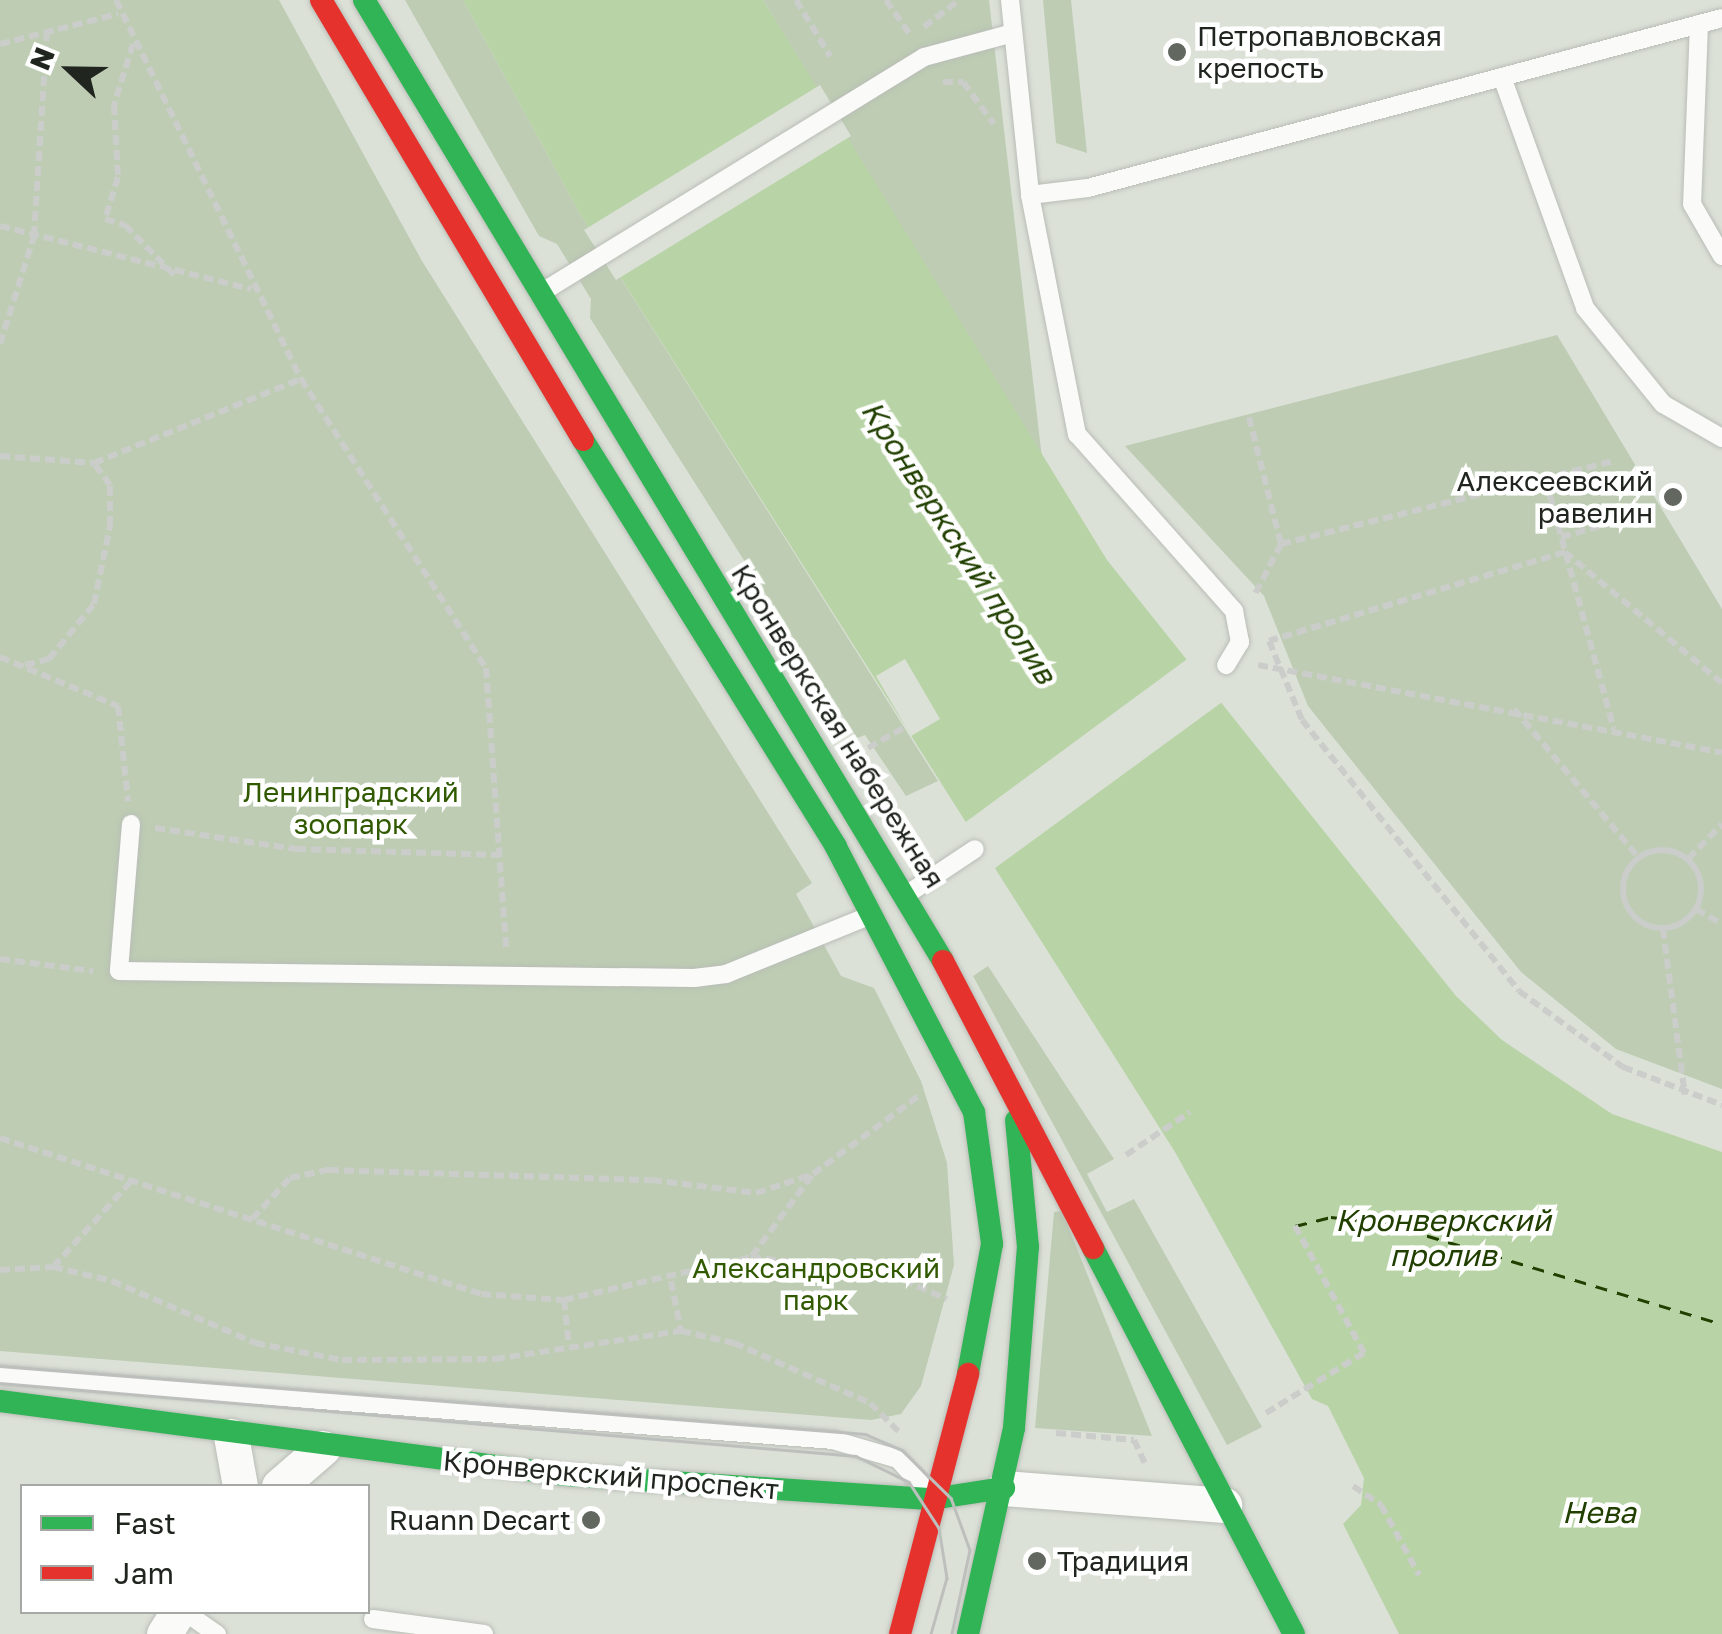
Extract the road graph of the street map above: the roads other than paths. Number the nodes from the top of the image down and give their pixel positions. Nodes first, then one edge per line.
1 (321, 0) edge
2 (364, 0) edge
3 (1010, 0) edge
4 (1722, 18) edge
5 (1699, 24) junction
6 (1013, 32) junction
7 (1502, 77) junction
8 (1030, 195) junction
9 (1722, 256) edge
10 (536, 296) junction
11 (504, 316) junction
12 (1722, 438) edge
13 (1226, 665) dead end
14 (131, 824) road end
15 (975, 848) dead end
16 (908, 894) junction
17 (875, 913) junction
18 (1008, 1082) junction
19 (0, 1375) edge
20 (0, 1401) edge
21 (230, 1436) junction
22 (323, 1448) junction
23 (240, 1484) edge
24 (281, 1484) edge
25 (1004, 1488) junction
26 (932, 1500) junction
27 (1224, 1505) junction
28 (180, 1614) edge
29 (185, 1614) edge
30 (373, 1618) dead end
31 (164, 1634) edge
32 (217, 1634) edge
33 (484, 1634) edge
34 (900, 1634) edge
35 (968, 1634) edge
36 (1294, 1634) edge

1 - 11 main road
2 - 10 main road, Кронверкская набережная
3 - 6 lane
4 - 5 lane
5 - 7 lane
5 - 9 lane
6 - 8 lane
6 - 10 lane
7 - 8 lane
7 - 12 lane
8 - 13 lane
10 - 11 lane
10 - 16 main road, Кронверкская набережная
11 - 17 main road
14 - 17 lane
15 - 16 lane
16 - 17 lane
16 - 18 main road, Кронверкская набережная
17 - 26 main road
18 - 25 main road
18 - 27 main road, Кронверкская набережная
19 - 26 lane
20 - 21 main road, Кронверкский проспект
21 - 22 main road, Кронверкский проспект
21 - 23 street
22 - 24 street
22 - 26 main road, Кронверкский проспект
25 - 26 main road, Кронверкский проспект
25 - 27 street, Кронверкский проспект
25 - 35 main road
26 - 34 main road
27 - 36 main road, Кронверкская набережная
28 - 31 street
29 - 32 lane
30 - 33 lane

